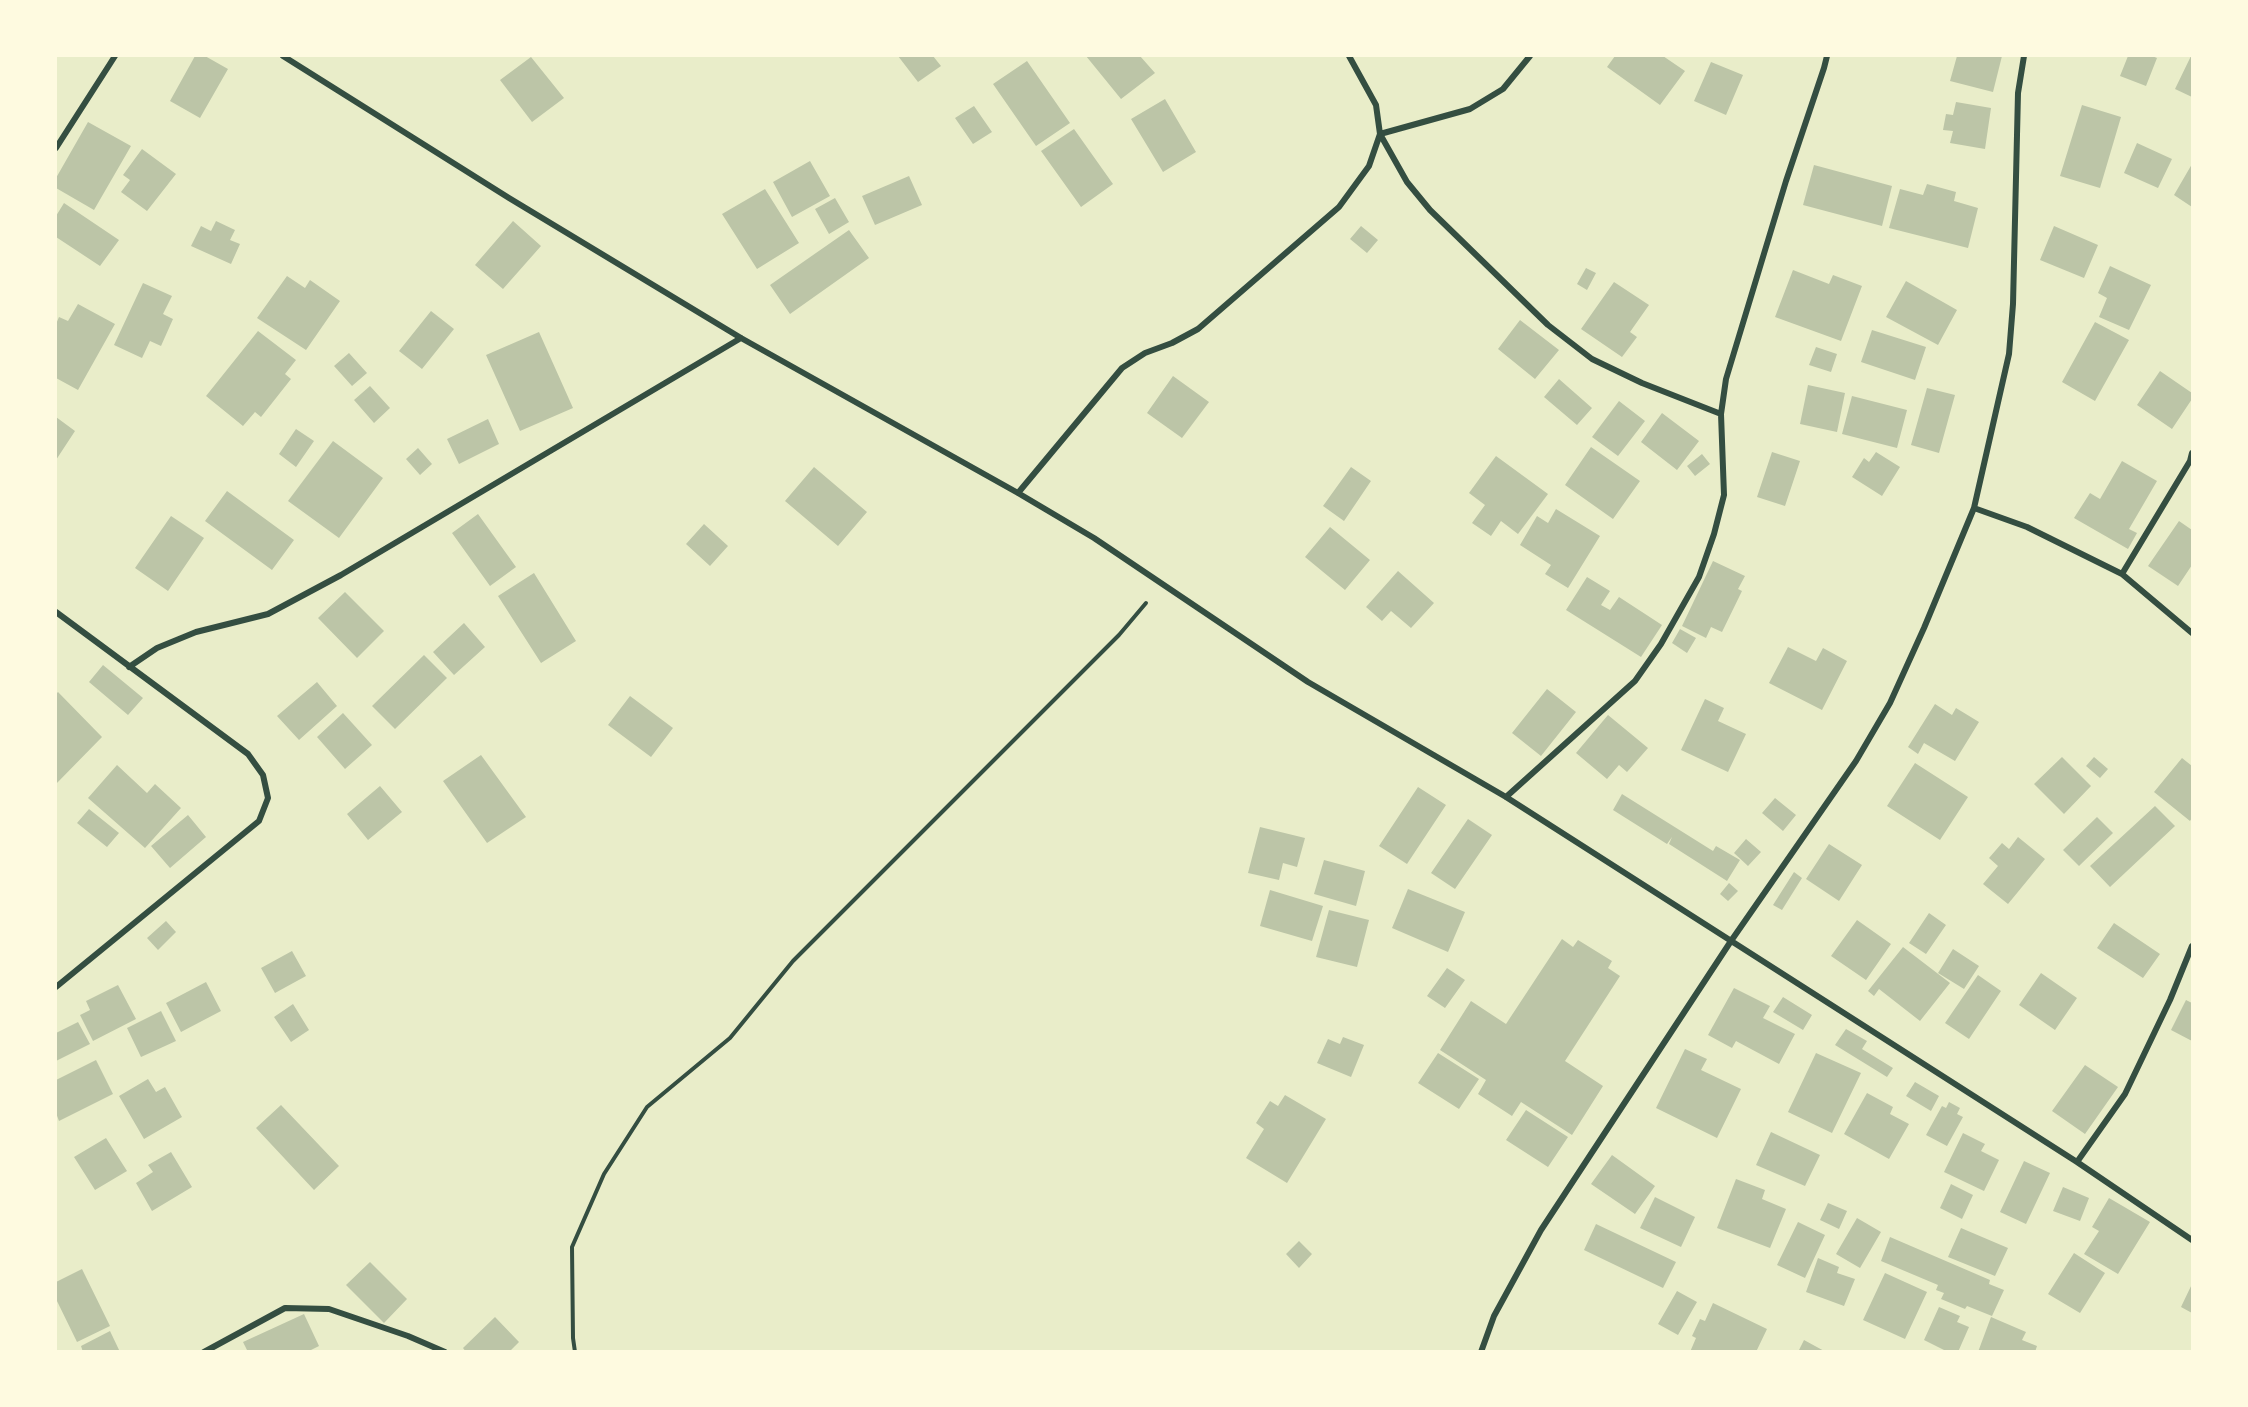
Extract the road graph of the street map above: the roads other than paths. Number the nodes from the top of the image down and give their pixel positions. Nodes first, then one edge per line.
1 (115, 56) edge
2 (283, 56) edge
3 (1349, 56) edge
4 (1530, 56) edge
5 (1827, 56) edge
6 (2024, 56) edge
7 (1380, 134) junction
8 (56, 148) edge
9 (741, 338) junction
10 (1721, 414) junction
11 (2193, 453) edge
12 (1018, 493) junction
13 (1974, 508) junction
14 (2122, 574) junction
15 (56, 612) edge
16 (2193, 633) edge
17 (129, 667) junction
18 (1506, 797) junction
19 (1731, 941) junction
20 (2193, 946) edge
21 (56, 987) edge
22 (2077, 1162) junction
23 (2193, 1240) edge
24 (204, 1352) edge
25 (445, 1352) edge
26 (1481, 1352) edge

1 - 8 street
2 - 9 street
3 - 7 street
4 - 7 street
5 - 10 street
6 - 13 street
7 - 10 street
7 - 12 street
9 - 12 street
9 - 17 street
10 - 18 street
11 - 14 street
12 - 18 street
13 - 14 street
13 - 19 street
14 - 16 street
15 - 17 street
17 - 21 street
18 - 19 street
19 - 22 street
19 - 26 street
20 - 22 street
22 - 23 street
24 - 25 street

